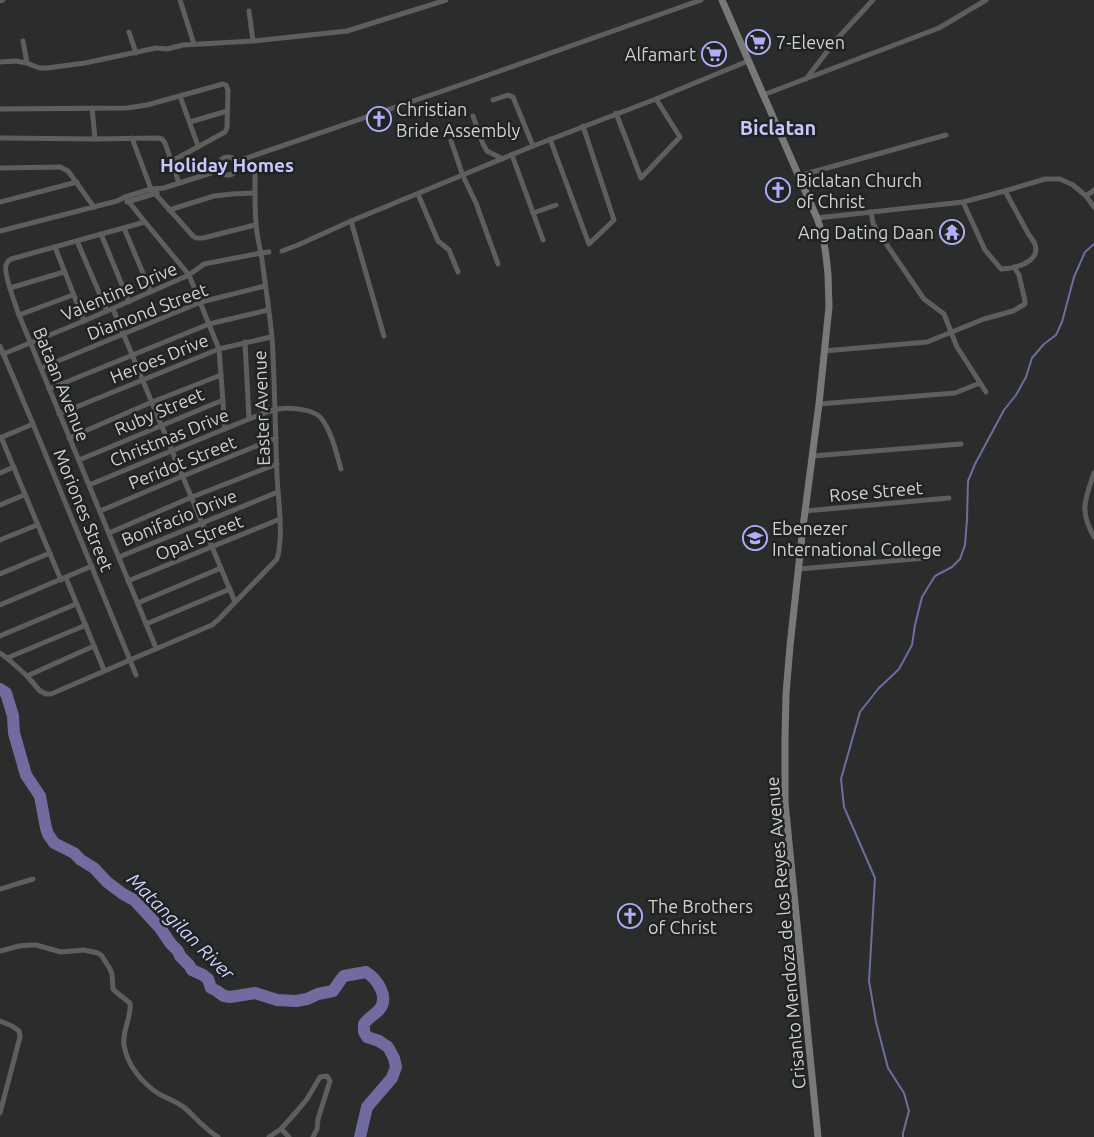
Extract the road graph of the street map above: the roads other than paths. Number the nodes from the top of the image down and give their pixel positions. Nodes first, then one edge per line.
1 (180, 0) edge
2 (446, 0) edge
3 (701, 0) edge
4 (722, 0) edge
5 (872, 0) edge
6 (986, 0) edge
7 (249, 11) dead end
8 (129, 32) dead end
9 (24, 41) dead end
10 (253, 41) junction
11 (194, 44) junction
12 (136, 53) junction
13 (748, 61) junction
14 (0, 62) edge
15 (27, 63) junction
16 (806, 79) junction
17 (763, 95) junction
18 (180, 96) junction
19 (656, 99) junction
20 (493, 100) dead end
21 (92, 108) junction
22 (0, 109) edge
23 (227, 111) junction
24 (616, 113) junction
25 (473, 116) dead end
26 (190, 122) junction
27 (583, 126) junction
28 (946, 135) dead end
29 (0, 138) edge
30 (132, 138) junction
31 (95, 139) junction
32 (550, 139) junction
33 (451, 142) dead end
34 (198, 146) junction
35 (533, 146) junction
36 (512, 155) junction
37 (503, 159) junction
38 (172, 161) junction
39 (235, 162) junction
40 (0, 168) edge
41 (215, 171) junction
42 (255, 173) dead end
43 (463, 176) junction
44 (798, 176) junction
45 (77, 182) junction
46 (179, 183) junction
47 (164, 188) junction
48 (151, 189) junction
49 (1094, 190) edge
50 (1005, 191) junction
51 (255, 193) junction
52 (155, 194) junction
53 (418, 194) junction
54 (1086, 196) junction
55 (126, 199) junction
56 (0, 202) edge
57 (963, 202) junction
58 (556, 205) dead end
59 (94, 207) junction
60 (1094, 207) edge
61 (169, 210) junction
62 (871, 212) junction
63 (533, 213) junction
64 (817, 218) junction
65 (352, 221) junction
66 (144, 222) junction
67 (256, 226) junction
68 (124, 228) junction
69 (0, 231) edge
70 (101, 234) junction
71 (542, 240) dead end
72 (77, 241) junction
73 (55, 247) junction
74 (282, 251) dead end
75 (270, 252) dead end
76 (261, 253) junction
77 (498, 264) dead end
78 (1014, 267) junction
79 (64, 272) junction
80 (458, 272) dead end
81 (190, 275) junction
82 (265, 286) junction
83 (10, 288) junction
84 (151, 292) junction
85 (73, 295) junction
86 (129, 302) junction
87 (201, 302) junction
88 (113, 309) junction
89 (268, 310) junction
90 (107, 311) junction
91 (19, 316) junction
92 (84, 321) junction
93 (209, 324) junction
94 (950, 332) junction
95 (124, 333) junction
96 (272, 336) junction
97 (384, 336) dead end
98 (31, 342) junction
99 (245, 342) junction
100 (219, 349) junction
101 (1, 350) edge
102 (824, 351) junction
103 (133, 355) junction
104 (41, 368) junction
105 (221, 375) junction
106 (144, 380) junction
107 (980, 383) junction
108 (49, 389) junction
109 (986, 392) dead end
110 (223, 400) junction
111 (152, 402) junction
112 (819, 404) junction
113 (276, 409) junction
114 (59, 414) junction
115 (249, 419) junction
116 (33, 424) junction
117 (162, 425) junction
118 (225, 429) junction
119 (1, 437) edge
120 (69, 438) junction
121 (276, 438) junction
122 (962, 444) dead end
123 (172, 450) junction
124 (812, 456) junction
125 (79, 460) junction
126 (277, 464) junction
127 (14, 467) junction
128 (341, 469) dead end
129 (0, 473) edge
130 (1094, 473) edge
131 (183, 476) junction
132 (89, 485) junction
133 (278, 492) junction
134 (24, 495) junction
135 (192, 497) junction
136 (949, 498) dead end
137 (0, 505) edge
138 (100, 511) junction
139 (805, 512) junction
140 (280, 520) junction
141 (202, 522) junction
142 (37, 524) junction
143 (109, 533) junction
144 (1094, 537) edge
145 (0, 540) edge
146 (212, 546) junction
147 (50, 554) junction
148 (119, 557) junction
149 (926, 558) dead end
150 (92, 566) junction
151 (222, 568) junction
152 (799, 569) junction
153 (0, 574) edge
154 (63, 579) junction
155 (128, 581) junction
156 (230, 589) junction
157 (235, 602) junction
158 (138, 603) junction
159 (76, 604) junction
160 (0, 605) edge
161 (146, 624) junction
162 (86, 625) junction
163 (0, 636) edge
164 (94, 646) junction
165 (156, 648) junction
166 (0, 653) edge
167 (7, 658) junction
168 (130, 660) junction
169 (104, 670) junction
170 (136, 675) dead end
171 (27, 676) junction
172 (33, 879) dead end
173 (0, 890) edge
174 (0, 951) edge
175 (0, 1021) edge
176 (0, 1113) edge
177 (281, 1129) junction
178 (218, 1137) edge
179 (269, 1137) edge
180 (289, 1137) edge
181 (313, 1137) edge
182 (818, 1137) edge

1 - 11 street
2 - 10 street
3 - 39 street
4 - 13 main road, Crisanto Mendoza de los Reyes Avenue
5 - 16 street
6 - 16 street
7 - 10 street
8 - 12 street
9 - 15 street
10 - 11 street
11 - 12 street
12 - 15 street
13 - 17 main road, Crisanto Mendoza de los Reyes Avenue
13 - 19 street
14 - 15 street
16 - 17 street
17 - 44 main road, Crisanto Mendoza de los Reyes Avenue
18 - 21 street
18 - 23 street
18 - 26 street
19 - 24 street
19 - 24 street
20 - 35 street
21 - 22 street
21 - 31 street
23 - 26 street
23 - 34 street
24 - 27 street
25 - 37 street
26 - 34 street
27 - 32 street
27 - 32 street
28 - 44 street
29 - 31 street
30 - 31 street
30 - 38 street
30 - 48 street
32 - 35 street
33 - 43 street
34 - 38 street
35 - 36 street
36 - 37 street
36 - 63 street
37 - 43 street
38 - 46 street
39 - 41 street
39 - 41 street
40 - 45 street
41 - 46 street
42 - 51 street, Easter Avenue
43 - 53 street
43 - 77 street
44 - 64 main road, Crisanto Mendoza de los Reyes Avenue
45 - 56 street
45 - 59 street
46 - 47 street
47 - 48 street
47 - 52 street
48 - 52 street
48 - 55 street
49 - 54 street
50 - 54 street
50 - 57 street
50 - 78 street
51 - 61 street
51 - 67 street, Easter Avenue
52 - 55 street
52 - 61 street
53 - 65 street
53 - 80 street
54 - 60 street
55 - 59 street
55 - 66 street
57 - 62 street
57 - 78 street
58 - 63 street
59 - 69 street
61 - 67 street
62 - 64 street
62 - 94 street
63 - 71 street
64 - 102 main road, Crisanto Mendoza de los Reyes Avenue
65 - 74 street
65 - 97 street
66 - 68 street, Bataan Avenue
66 - 81 street
67 - 76 street, Easter Avenue
68 - 70 street, Bataan Avenue
68 - 84 street
70 - 72 street, Bataan Avenue
70 - 86 street
72 - 73 street, Bataan Avenue
72 - 90 street
73 - 79 street
73 - 83 street, Bataan Avenue
75 - 76 street
76 - 81 street
76 - 82 street, Easter Avenue
78 - 94 street
79 - 83 street
79 - 85 street
81 - 84 street, Valentine Drive
81 - 87 street
82 - 87 street, Diamond Street
82 - 89 street, Easter Avenue
83 - 91 street, Bataan Avenue
84 - 86 street, Valentine Drive
85 - 91 street
85 - 92 street
86 - 88 street, Valentine Drive
87 - 93 street
87 - 95 street, Diamond Street
88 - 90 street, Valentine Drive
88 - 95 street
89 - 93 street
89 - 96 street, Easter Avenue
90 - 92 street, Valentine Drive
91 - 98 street, Bataan Avenue
92 - 98 street, Valentine Drive
93 - 100 street
93 - 103 street
94 - 102 street
94 - 107 street
95 - 103 street
95 - 104 street, Diamond Street
96 - 99 street, Heroes Drive
96 - 113 street, Easter Avenue
98 - 101 street, Valentine Drive
98 - 104 street, Bataan Avenue
99 - 100 street, Heroes Drive
99 - 115 street
100 - 105 street
100 - 106 street, Heroes Drive
101 - 116 street, Moriones Street
102 - 112 main road, Crisanto Mendoza de los Reyes Avenue
103 - 106 street
103 - 108 street
104 - 108 street, Bataan Avenue
105 - 110 street
105 - 111 street
106 - 111 street
106 - 114 street, Heroes Drive
107 - 109 street
107 - 112 street
108 - 114 street, Bataan Avenue
110 - 117 street, Ruby Street
110 - 118 street
111 - 117 street
111 - 120 street
112 - 124 main road, Crisanto Mendoza de los Reyes Avenue
113 - 115 street, Christmas Drive
113 - 121 street, Easter Avenue
113 - 128 street, Christmas Drive
114 - 120 street, Bataan Avenue
115 - 118 street, Christmas Drive
116 - 119 street
116 - 150 street, Moriones Street
117 - 123 street
117 - 125 street, Ruby Street
118 - 123 street, Christmas Drive
119 - 127 street
120 - 125 street, Bataan Avenue
121 - 126 street, Easter Avenue
121 - 131 street, Peridot Street
122 - 124 street
123 - 131 street
123 - 132 street, Christmas Drive
124 - 139 main road, Crisanto Mendoza de los Reyes Avenue
125 - 132 street, Bataan Avenue
126 - 133 street, Easter Avenue
126 - 135 street
127 - 129 street
127 - 134 street
130 - 144 street
131 - 135 street
131 - 138 street, Peridot Street
132 - 138 street, Bataan Avenue
133 - 140 street, Easter Avenue
133 - 141 street, Bonifacio Drive
134 - 137 street
134 - 142 street
135 - 141 street
135 - 143 street
136 - 139 street, Rose Street
138 - 143 street, Bataan Avenue
139 - 152 main road, Crisanto Mendoza de los Reyes Avenue
140 - 146 street, Opal Street
140 - 157 street, Easter Avenue
141 - 146 street
141 - 148 street, Bonifacio Drive
142 - 145 street
142 - 147 street
143 - 148 street, Bataan Avenue
146 - 151 street
146 - 155 street, Opal Street
147 - 153 street
147 - 154 street
148 - 155 street, Bataan Avenue
149 - 152 street
150 - 154 street
150 - 168 street, Moriones Street
151 - 156 street
151 - 158 street
152 - 182 main road, Crisanto Mendoza de los Reyes Avenue
154 - 159 street
154 - 160 street
155 - 158 street, Bataan Avenue
156 - 157 street
156 - 161 street
157 - 165 street, Easter Avenue
158 - 161 street, Bataan Avenue
159 - 162 street
159 - 163 street
161 - 165 street, Bataan Avenue
162 - 164 street
162 - 167 street
164 - 169 street
164 - 171 street
165 - 168 street, Easter Avenue
166 - 167 street
167 - 171 street
168 - 169 street
168 - 170 street, Moriones Street
169 - 171 street
172 - 173 street
174 - 178 street
175 - 176 street
177 - 179 street
177 - 180 street
177 - 181 street

